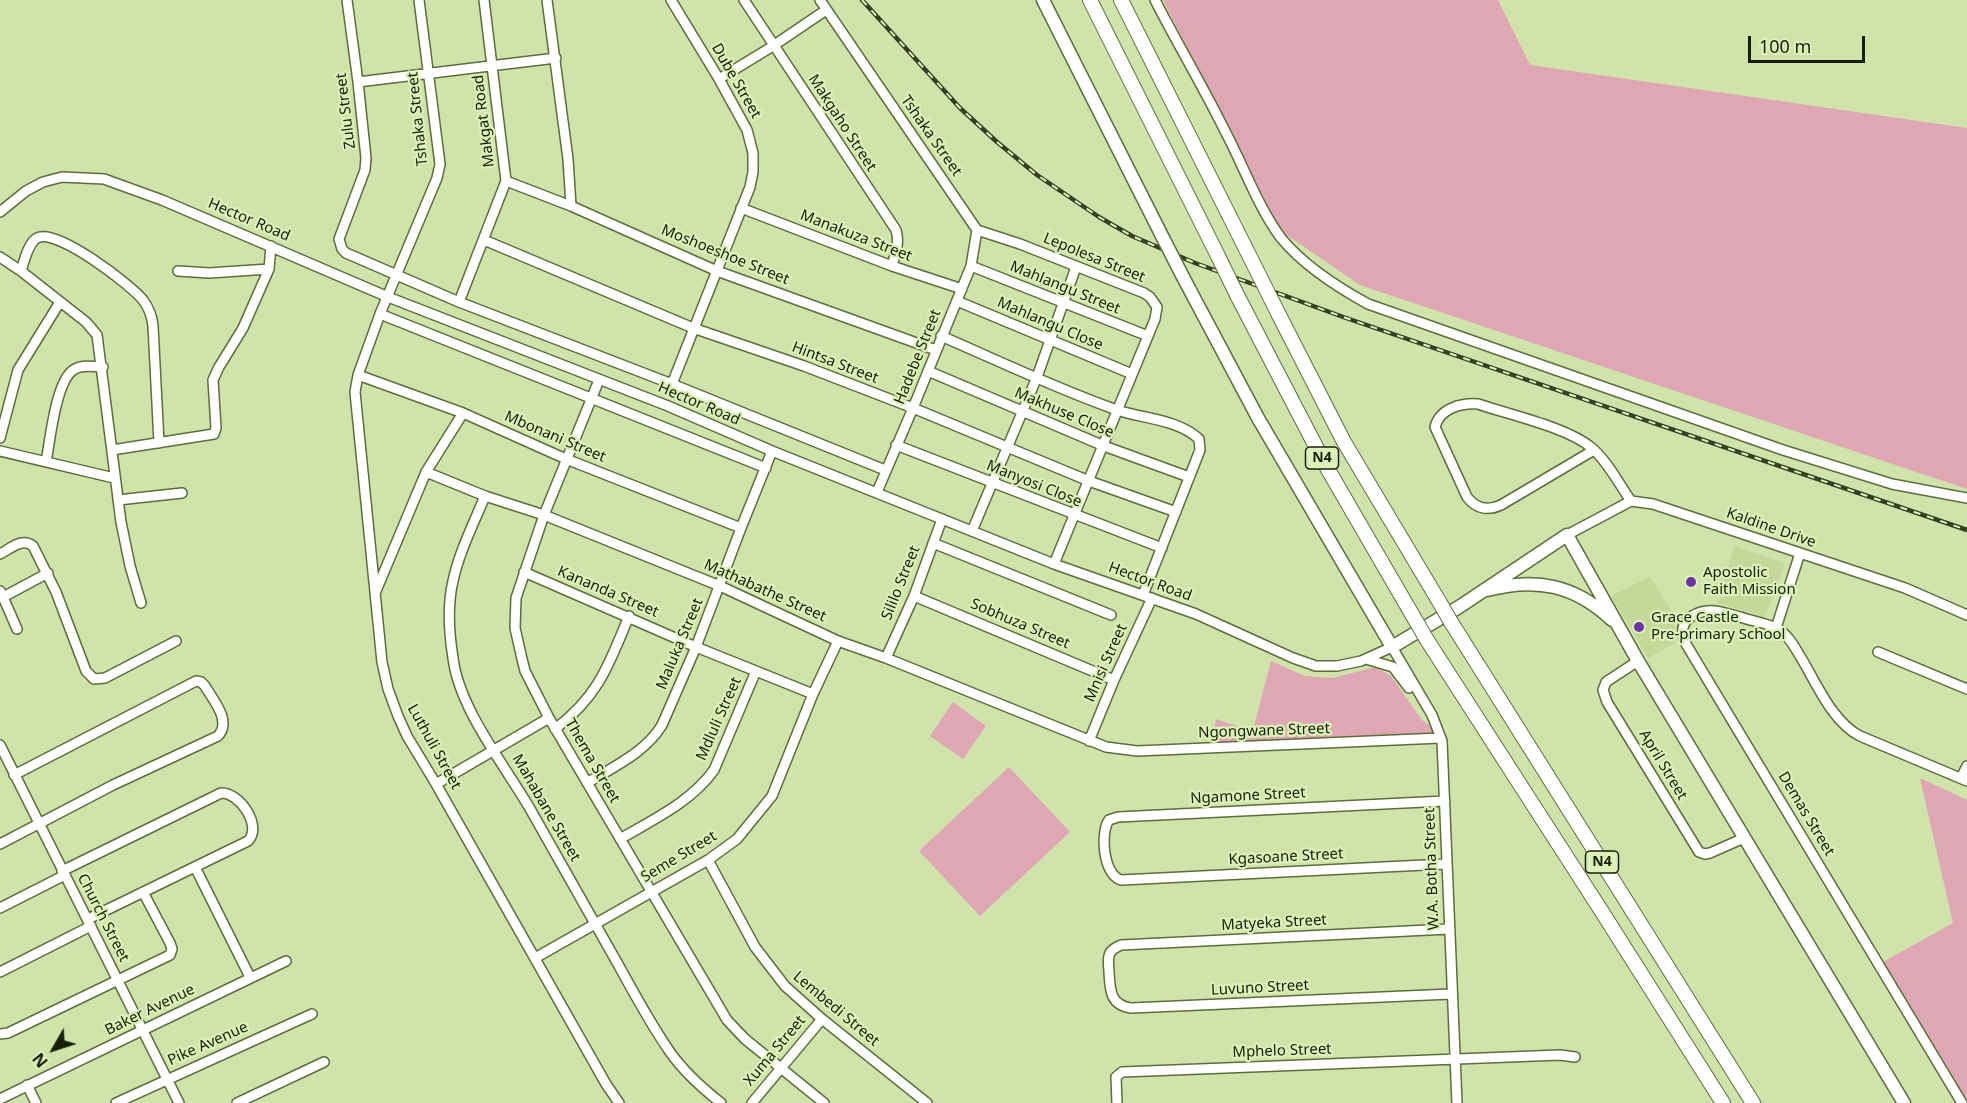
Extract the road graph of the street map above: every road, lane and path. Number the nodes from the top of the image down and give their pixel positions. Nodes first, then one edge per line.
1 (346, 0) edge
2 (419, 0) edge
3 (484, 0) edge
4 (548, 0) edge
5 (671, 0) edge
6 (744, 0) edge
7 (820, 0) edge
8 (1042, 0) edge
9 (1090, 0) edge
10 (1121, 0) edge
11 (1155, 0) edge
12 (826, 10) junction
13 (773, 46) junction
14 (556, 57) junction
15 (493, 65) junction
16 (429, 73) junction
17 (719, 79) junction
18 (358, 82) junction
19 (506, 182) junction
20 (571, 206) junction
21 (741, 207) junction
22 (0, 212) edge
23 (977, 230) junction
24 (484, 240) junction
25 (272, 246) junction
26 (342, 249) joint
27 (0, 258) edge
28 (892, 266) junction
29 (971, 266) junction
30 (1076, 267) junction
31 (269, 269) junction
32 (21, 271) junction
33 (178, 271) dead end
34 (717, 271) junction
35 (397, 274) junction
36 (962, 289) junction
37 (388, 297) junction
38 (957, 301) junction
39 (60, 302) junction
40 (459, 302) junction
41 (1063, 304) junction
42 (380, 314) junction
43 (693, 327) junction
44 (941, 336) junction
45 (1148, 336) junction
46 (1049, 340) junction
47 (936, 350) junction
48 (103, 368) junction
49 (928, 371) junction
50 (1131, 374) junction
51 (358, 375) junction
52 (1037, 377) junction
53 (599, 380) junction
54 (672, 384) junction
55 (590, 398) junction
56 (913, 408) junction
57 (1119, 410) junction
58 (1022, 411) junction
59 (463, 413) junction
60 (0, 438) edge
61 (159, 443) junction
62 (896, 445) junction
63 (1104, 446) junction
64 (1008, 449) junction
65 (112, 450) junction
66 (1594, 450) junction
67 (0, 451) edge
68 (772, 451) junction
69 (566, 459) junction
70 (46, 462) junction
71 (766, 468) junction
72 (885, 470) junction
73 (426, 472) junction
74 (1189, 477) junction
75 (114, 478) junction
76 (1089, 481) junction
77 (992, 483) junction
78 (877, 492) junction
79 (182, 493) dead end
80 (485, 496) junction
81 (1967, 498) edge
82 (118, 500) junction
83 (1631, 501) junction
84 (1176, 512) junction
85 (544, 515) junction
86 (1075, 516) junction
87 (942, 519) junction
88 (741, 528) junction
89 (972, 531) junction
90 (1567, 535) junction
91 (933, 543) junction
92 (1162, 548) junction
93 (0, 554) edge
94 (1800, 554) junction
95 (1054, 564) junction
96 (524, 572) junction
97 (48, 573) junction
98 (720, 586) junction
99 (376, 592) junction
100 (1480, 592) junction
101 (1, 594) edge
102 (914, 596) junction
103 (1147, 597) junction
104 (141, 603) dead end
105 (1111, 615) dead end
106 (1967, 615) edge
107 (629, 616) junction
108 (1776, 628) junction
109 (17, 629) dead end
110 (176, 641) dead end
111 (838, 641) junction
112 (1630, 645) junction
113 (696, 647) junction
114 (1392, 647) junction
115 (1878, 652) dead end
116 (886, 658) junction
117 (1365, 659) junction
118 (1638, 661) junction
119 (756, 671) junction
120 (1114, 680) junction
121 (1967, 689) edge
122 (813, 694) junction
123 (1432, 715) junction
124 (549, 718) junction
125 (555, 729) junction
126 (1441, 738) junction
127 (1089, 741) junction
128 (0, 746) edge
129 (495, 751) junction
130 (1967, 766) edge
131 (15, 775) junction
132 (1964, 780) edge
133 (587, 783) junction
134 (436, 784) junction
135 (1445, 801) junction
136 (39, 824) junction
137 (1744, 838) junction
138 (620, 839) junction
139 (0, 844) edge
140 (708, 860) junction
141 (1445, 864) junction
142 (195, 867) junction
143 (64, 873) junction
144 (1129, 880) joint
145 (143, 892) junction
146 (650, 893) junction
147 (0, 908) edge
148 (90, 922) junction
149 (595, 924) junction
150 (1449, 929) junction
151 (535, 958) junction
152 (1108, 960) joint
153 (286, 961) dead end
154 (0, 972) edge
155 (250, 977) junction
156 (118, 981) junction
157 (1451, 994) junction
158 (312, 1014) dead end
159 (822, 1019) junction
160 (143, 1031) junction
161 (0, 1034) edge
162 (1575, 1057) dead end
163 (1455, 1059) junction
164 (324, 1062) dead end
165 (780, 1067) junction
166 (167, 1079) junction
167 (27, 1085) junction
168 (0, 1099) edge
169 (36, 1103) edge
170 (116, 1103) edge
171 (179, 1103) edge
172 (237, 1103) edge
173 (619, 1103) edge
174 (722, 1103) edge
175 (752, 1103) edge
176 (824, 1103) edge
177 (927, 1103) edge
178 (1117, 1103) edge
179 (1457, 1103) edge
180 (1723, 1103) edge
181 (1753, 1103) edge
182 (1905, 1103) edge
183 (1962, 1103) edge

1 - 18 street, Zulu Street
2 - 16 street, Tshaka Street
3 - 15 street, Makgat Road
4 - 14 street
5 - 17 street, Dube Street
6 - 13 street, Makgaho Street
7 - 12 street, Tshaka Street
8 - 114 main road, bridge
9 - 180 highway, N4, bridge
10 - 181 highway, N4, bridge
11 - 81 street
12 - 13 street
12 - 23 street, Tshaka Street
13 - 17 street
13 - 28 street, Makgaho Street
14 - 15 street
14 - 20 street
15 - 16 street
15 - 19 street, Makgat Road
16 - 18 street
16 - 35 street, Tshaka Street
17 - 21 street, Dube Street
18 - 26 street, Zulu Street
19 - 20 street, Moshoeshoe Street
19 - 24 street, Makgat Road
20 - 34 street, Moshoeshoe Street
21 - 28 street, Manakuza Street
21 - 34 street, Dube Street
22 - 25 street, Hector Road
23 - 29 street, Hadebe Street
23 - 30 street, Lepolesa Street
24 - 40 street, Makgat Road
24 - 43 street, Hintsa Street
25 - 31 street
25 - 37 street, Hector Road
26 - 35 street, Hector Road
27 - 32 street
28 - 36 street, Manakuza Street
29 - 36 street, Hadebe Street
29 - 41 street, Mahlangu Street
30 - 41 street
30 - 45 street, Lepolesa Street
31 - 33 street
31 - 61 street
32 - 39 street
32 - 61 street
34 - 43 street, Dube Street
34 - 47 street, Moshoeshoe Street
35 - 37 street, Tshaka Street
35 - 40 street, Hector Road
36 - 38 street, Hadebe Street
37 - 42 street, Luthuli Street
37 - 53 street, Hector Road
38 - 44 street, Hadebe Street
38 - 46 street, Mahlangu Close
39 - 48 street
39 - 60 street
40 - 54 street, Hector Road
41 - 45 street, Mahlangu Street
41 - 46 street
42 - 51 street, Luthuli Street
42 - 55 street
43 - 54 street, Dube Street
43 - 56 street, Hintsa Street
44 - 47 street, Hadebe Street
44 - 52 street
45 - 50 street, Lepolesa Street
46 - 50 street, Mahlangu Close
46 - 52 street
47 - 49 street, Hadebe Street
48 - 65 street
48 - 70 street
49 - 56 street, Hadebe Street
49 - 58 street, Makhuse Close
50 - 57 street, Lepolesa Street
51 - 59 street, Mbonani Street
51 - 99 street, Luthuli Street
52 - 57 street
52 - 58 street
53 - 55 street, Thema Street
53 - 68 street, Hector Road
54 - 72 street, Hector Road
55 - 69 street, Thema Street
55 - 71 street
56 - 62 street, Hadebe Street
56 - 64 street, Hintsa Street
57 - 63 street, Lepolesa Street
57 - 74 street
58 - 63 street, Makhuse Close
58 - 64 street
59 - 69 street, Mbonani Street
59 - 73 street
61 - 65 street
62 - 72 street, Hadebe Street
62 - 77 street, Manyosi Close
63 - 74 street, Makhuse Close
63 - 76 street, Lepolesa Street
64 - 76 street, Hintsa Street
64 - 77 street
65 - 75 street
66 - 66 street
66 - 83 street
67 - 70 street
68 - 71 street, Maluka Street
68 - 78 street, Hector Road
69 - 85 street, Thema Street
69 - 88 street, Mbonani Street
70 - 75 street
71 - 88 street, Maluka Street
72 - 78 street, Hadebe Street
73 - 80 street, Mathabathe Street
73 - 99 street
74 - 84 street
75 - 82 street
76 - 84 street, Hintsa Street
76 - 86 street, Lepolesa Street
77 - 86 street, Manyosi Close
77 - 89 street
78 - 87 street, Hector Road
79 - 82 street
80 - 85 street, Mathabathe Street
80 - 129 street, Mahabane Street
82 - 104 street
83 - 90 street
83 - 94 street, Kaldine Drive
84 - 92 street
85 - 96 street, Thema Street
85 - 98 street, Mathabathe Street
86 - 92 street, Manyosi Close
86 - 95 street, Lepolesa Street
87 - 89 street, Hector Road
87 - 91 street, Sililo Street
88 - 98 street, Maluka Street
89 - 95 street, Hector Road
90 - 100 main road
90 - 112 main road
91 - 102 street, Sililo Street
91 - 105 street
92 - 103 street
93 - 97 street
94 - 106 street, Kaldine Drive
94 - 108 street
95 - 103 street, Hector Road
96 - 107 street, Kananda Street
96 - 124 street, Thema Street
97 - 101 street
97 - 110 street
98 - 111 street, Mathabathe Street
98 - 113 street, Maluka Street
99 - 134 street, Luthuli Street
100 - 112 main road
100 - 114 main road
101 - 109 street
102 - 116 street, Sililo Street
102 - 120 street, Sobhuza Street
103 - 117 street, Hector Road
103 - 120 street, Mnisi Street
107 - 113 street, Kananda Street
107 - 125 street
108 - 132 street
108 - 183 street, Demas Street
111 - 116 street, Mathabathe Street
111 - 122 street, Seme Street
112 - 118 main road
113 - 119 street, Kananda Street
113 - 133 street, Maluka Street
114 - 117 street, Hector Road
114 - 123 street, W.A. Botha Street
115 - 121 street
116 - 127 street, Mathabathe Street
117 - 123 street
118 - 137 main road
118 - 137 street, April Street
119 - 122 street, Kananda Street
119 - 138 street, Mdluli Street
120 - 127 street, Mnisi Street
122 - 140 street, Seme Street
123 - 126 street, W.A. Botha Street
124 - 125 street, Thema Street
124 - 129 street
125 - 133 street, Thema Street
126 - 127 street, Ngongwane Street
126 - 135 street, W.A. Botha Street
128 - 131 street, Church Street
129 - 134 street
129 - 149 street, Mahabane Street
130 - 132 street
131 - 136 street, Church Street
131 - 136 street
133 - 138 street, Thema Street
134 - 151 street, Luthuli Street
135 - 141 street, W.A. Botha Street
135 - 144 street, Ngamone Street
136 - 139 street
136 - 143 street, Church Street
137 - 182 main road
138 - 146 street, Thema Street
140 - 146 street, Seme Street
140 - 159 street, Lembedi Street
141 - 144 street, Kgasoane Street
141 - 150 street, W.A. Botha Street
142 - 143 street
142 - 145 street
142 - 155 street
143 - 147 street
143 - 148 street, Church Street
145 - 148 street
145 - 156 street
146 - 149 street, Seme Street
146 - 165 street, Thema Street
148 - 154 street
148 - 156 street, Church Street
149 - 151 street, Seme Street
149 - 174 street, Mahabane Street
150 - 152 street, Matyeka Street
150 - 157 street, W.A. Botha Street
151 - 173 street, Luthuli Street
152 - 157 street, Luvuno Street
153 - 155 street, Baker Avenue
155 - 160 street, Baker Avenue
156 - 160 street, Church Street
156 - 161 street
157 - 163 street, W.A. Botha Street
158 - 166 street, Pike Avenue
159 - 165 street, Xuma Street
159 - 177 street, Lembedi Street
160 - 166 street, Church Street
160 - 167 street, Baker Avenue
162 - 163 street, Mphelo Street
163 - 178 street, Mphelo Street
163 - 179 street, W.A. Botha Street
164 - 172 street
165 - 175 street, Xuma Street
165 - 176 street, Thema Street
166 - 170 street, Pike Avenue
166 - 171 street, Church Street
167 - 168 street, Baker Avenue
167 - 169 street

